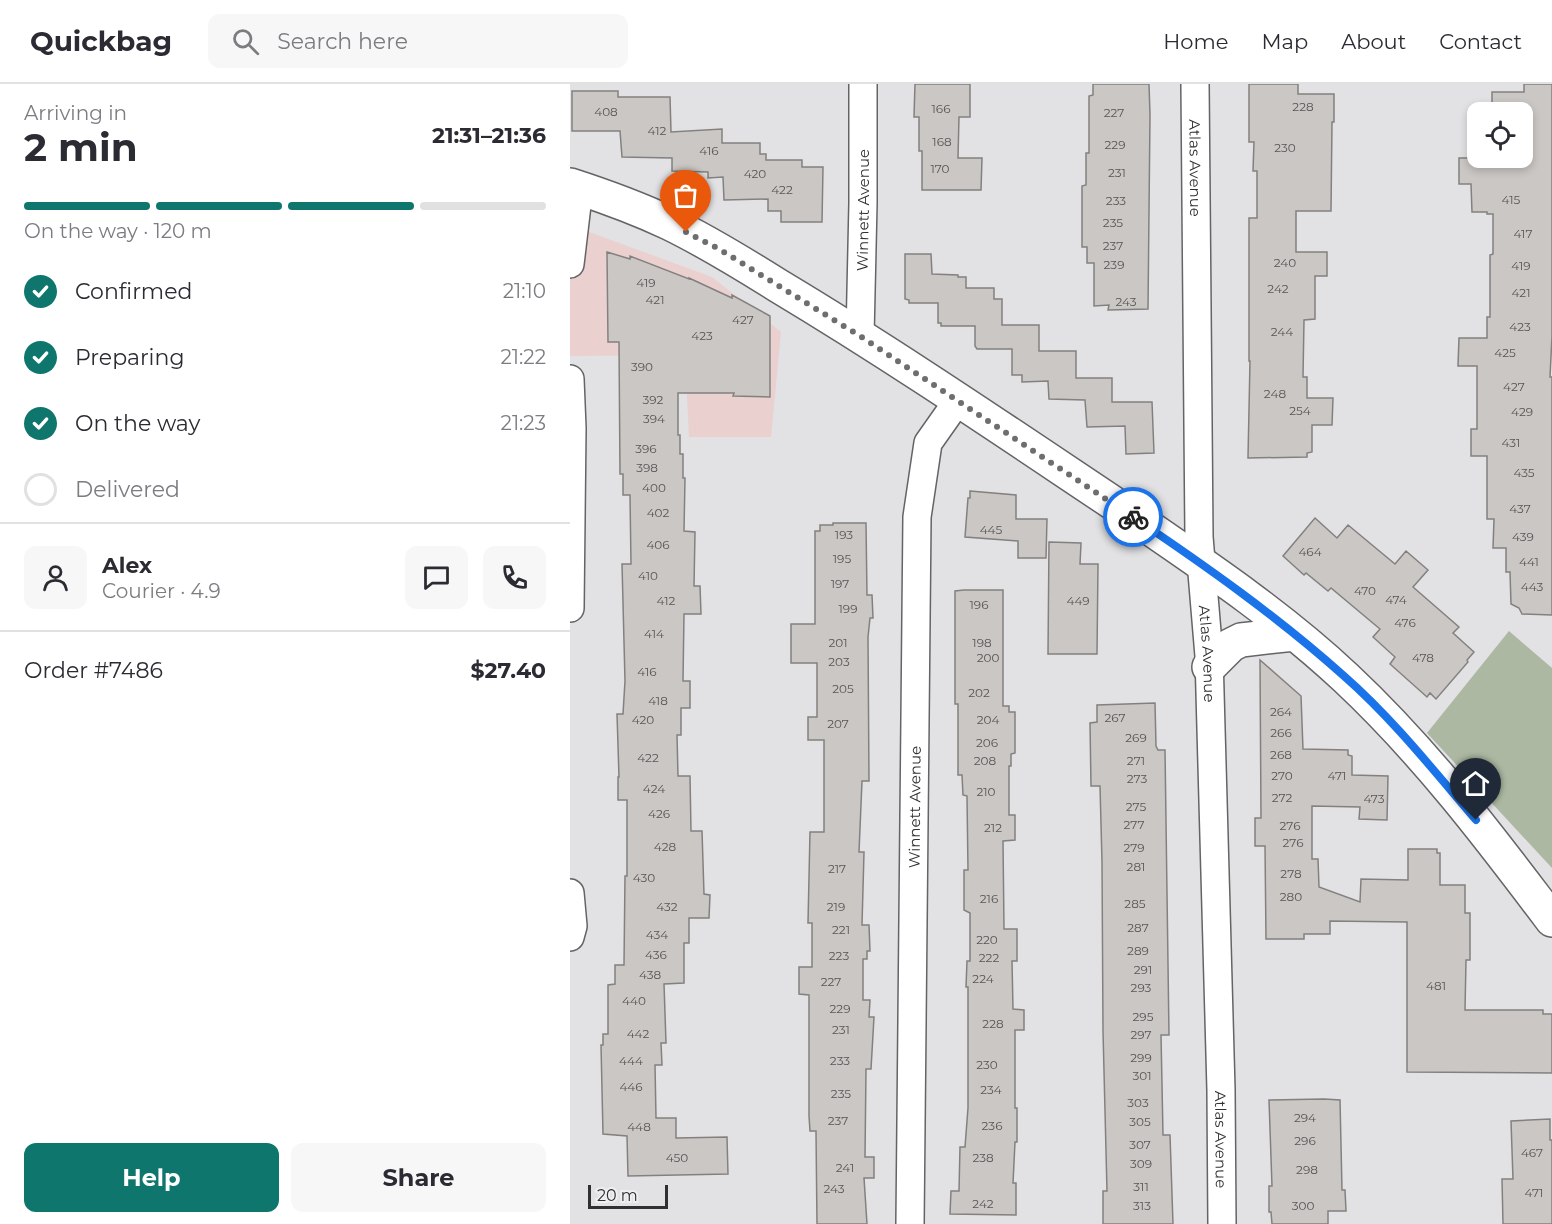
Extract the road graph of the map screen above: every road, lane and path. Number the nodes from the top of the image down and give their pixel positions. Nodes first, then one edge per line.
1 (862, 84) edge
2 (1195, 84) edge
3 (574, 186) edge
4 (570, 264) edge
5 (860, 336) junction
6 (570, 379) edge
7 (959, 399) junction
8 (1201, 563) junction
9 (570, 608) edge
10 (1294, 634) junction
11 (1209, 667) junction
12 (570, 893) edge
13 (1552, 920) edge
14 (570, 937) edge
15 (910, 1224) edge
16 (1222, 1224) edge

1 - 5 street, Winnett Avenue
2 - 8 street, Atlas Avenue
3 - 4 street
3 - 5 street
5 - 7 street
6 - 9 street
7 - 8 street
7 - 15 street, Winnett Avenue
8 - 10 street
8 - 11 street, Atlas Avenue
10 - 11 street
10 - 13 street
11 - 16 street, Atlas Avenue
12 - 14 street

